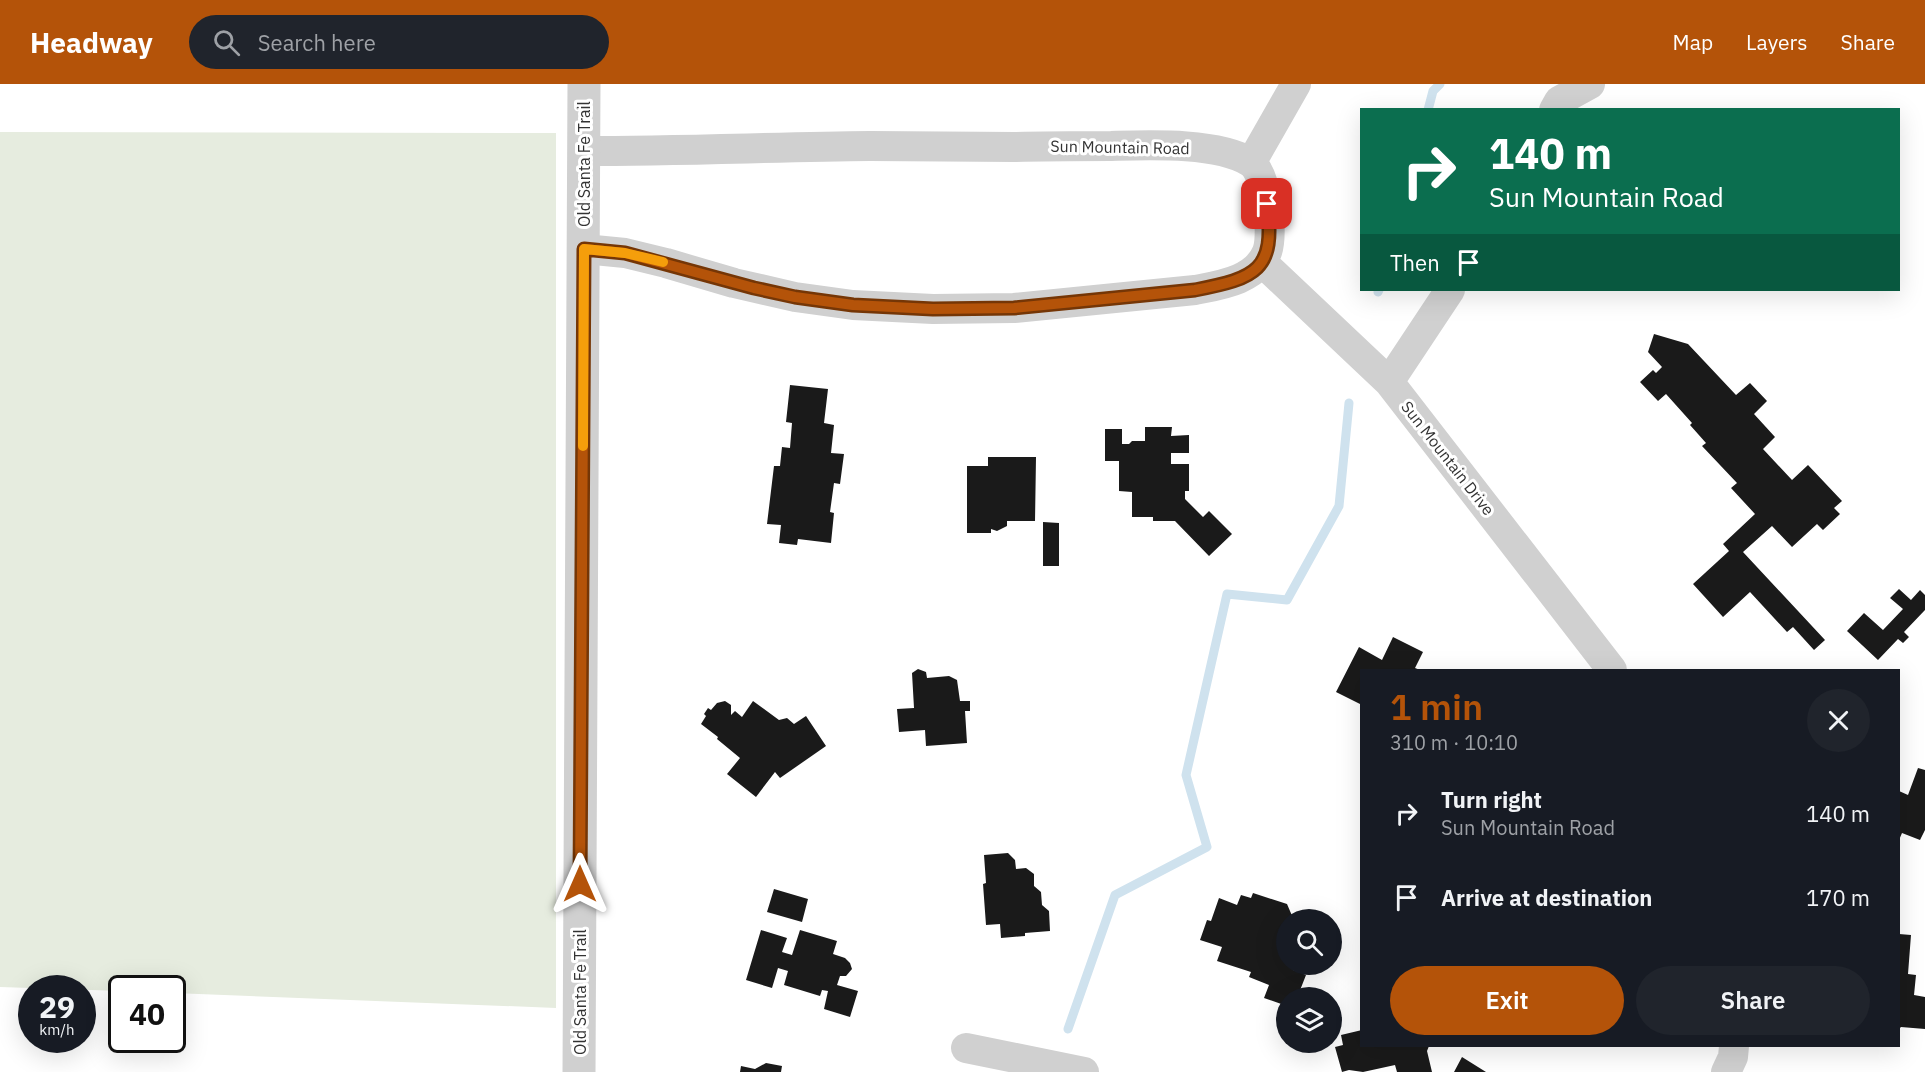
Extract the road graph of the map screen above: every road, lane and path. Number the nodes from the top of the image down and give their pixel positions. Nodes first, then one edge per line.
1 (584, 84) edge
2 (1296, 84) edge
3 (1590, 84) edge
4 (1555, 108) edge
5 (584, 151) junction
6 (1251, 163) junction
7 (584, 249) junction
8 (1263, 262) junction
9 (1448, 291) edge
10 (1389, 382) junction
11 (1611, 669) edge
12 (1734, 1047) edge
13 (966, 1048) dead end
14 (579, 1072) edge
15 (1084, 1072) edge
16 (1726, 1072) edge

1 - 5 street, Old Santa Fe Trail
2 - 6 street
3 - 4 street
5 - 6 street, Sun Mountain Road
5 - 7 street, Old Santa Fe Trail
6 - 8 street
7 - 8 street
7 - 14 street, Old Santa Fe Trail
8 - 10 street, Sun Mountain Drive
9 - 10 street
10 - 11 street, Sun Mountain Drive
12 - 16 street
13 - 15 street

